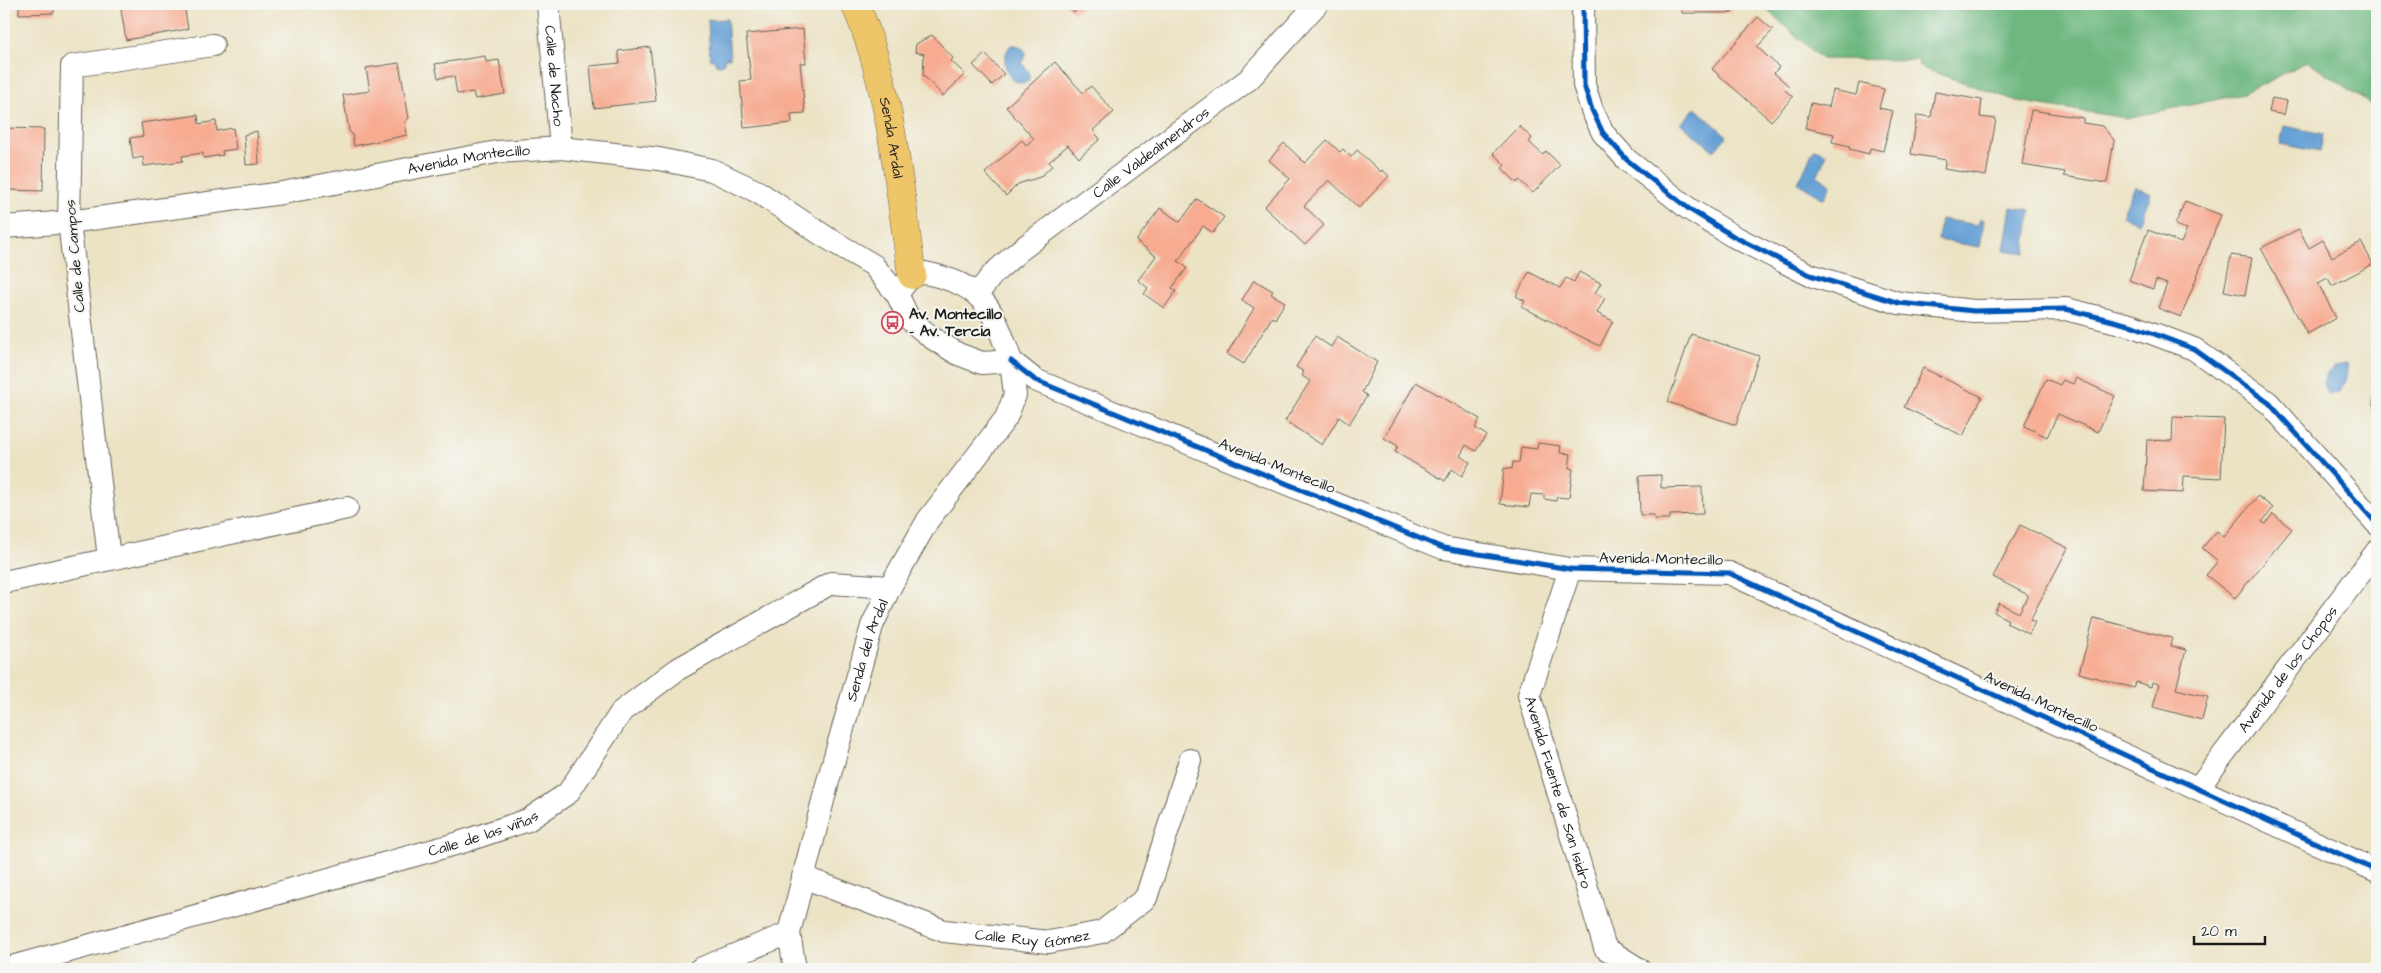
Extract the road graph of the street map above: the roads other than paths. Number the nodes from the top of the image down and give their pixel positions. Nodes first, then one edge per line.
1 (548, 4) edge
2 (855, 4) edge
3 (1316, 4) edge
4 (1583, 4) edge
5 (213, 45) dead end
6 (561, 148) junction
7 (69, 222) junction
8 (4, 227) edge
9 (904, 284) junction
10 (977, 294) junction
11 (1011, 361) junction
12 (347, 508) dead end
13 (2377, 524) edge
14 (2377, 550) edge
15 (109, 558) junction
16 (1570, 570) junction
17 (4, 582) edge
18 (890, 587) junction
19 (1190, 760) dead end
20 (2198, 788) junction
21 (2377, 871) edge
22 (803, 877) junction
23 (789, 934) junction
24 (4, 969) edge
25 (700, 969) edge
26 (795, 969) edge
27 (1640, 969) edge

1 - 6 street, Calle de Nacho
2 - 9 main road, Senda Ardal
3 - 10 street, Calle Valdealmendros
4 - 13 street
5 - 7 street, Calle de Campos
6 - 7 street, Avenida Montecillo
6 - 9 street, Avenida Montecillo
7 - 8 street, Avenida Montecillo
7 - 15 street, Calle de Campos
9 - 10 street, Senda del Ardal
9 - 11 street, Avenida Montecillo
10 - 11 street, Senda del Ardal
11 - 16 street, Avenida Montecillo
11 - 18 street, Senda del Ardal
12 - 15 street
14 - 20 street, Avenida de los Chopos
15 - 17 street
16 - 20 street, Avenida Montecillo
16 - 27 street, Avenida Fuente de San Isidro
18 - 22 street, Senda del Ardal
18 - 24 street, Calle de las viñas
19 - 22 street, Calle Ruy Gómez
20 - 21 street, Avenida Montecillo
22 - 23 street, Senda del Ardal
23 - 25 street
23 - 26 street, Senda del Ardal

